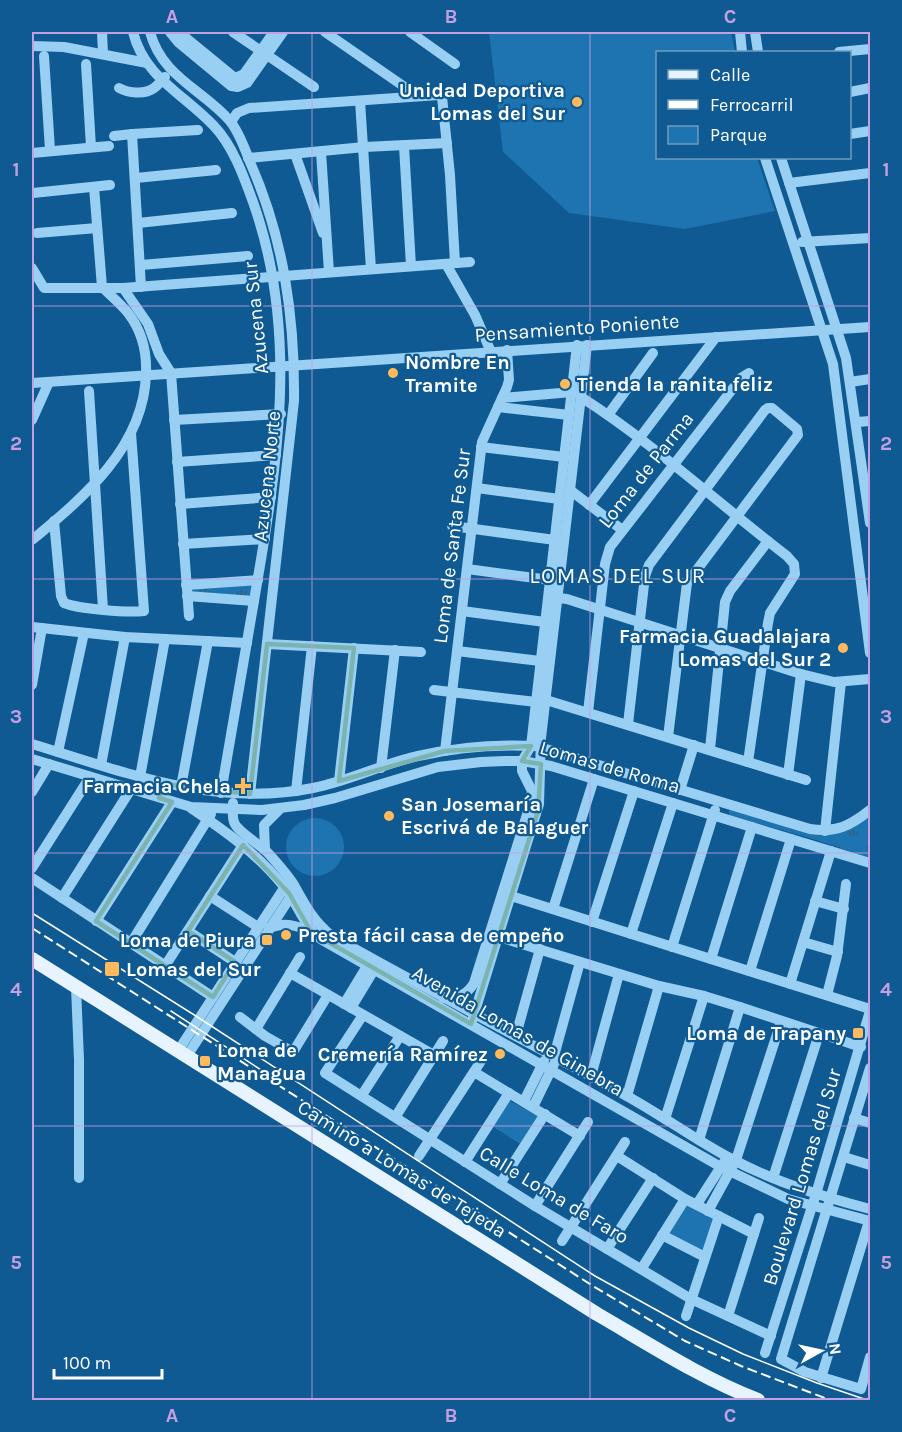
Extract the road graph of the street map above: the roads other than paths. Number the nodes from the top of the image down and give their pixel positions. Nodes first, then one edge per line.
1 (102, 32) edge
2 (133, 32) edge
3 (150, 32) edge
4 (170, 32) edge
5 (181, 32) edge
6 (233, 32) edge
7 (274, 32) edge
8 (283, 32) edge
9 (325, 32) edge
10 (410, 32) edge
11 (740, 32) edge
12 (755, 32) edge
13 (32, 46) edge
14 (870, 49) edge
15 (742, 51) edge
16 (758, 51) edge
17 (849, 51) edge
18 (264, 52) junction
19 (103, 54) junction
20 (44, 56) dead end
21 (147, 63) junction
22 (86, 64) dead end
23 (455, 64) dead end
24 (171, 71) junction
25 (162, 80) junction
26 (314, 87) dead end
27 (119, 88) dead end
28 (870, 88) edge
29 (409, 90) dead end
30 (851, 92) edge
31 (360, 101) junction
32 (231, 122) junction
33 (198, 130) dead end
34 (870, 131) edge
35 (132, 134) junction
36 (851, 134) edge
37 (447, 143) junction
38 (404, 146) junction
39 (91, 147) junction
40 (364, 147) junction
41 (50, 150) junction
42 (321, 152) junction
43 (32, 153) edge
44 (295, 154) junction
45 (248, 158) junction
46 (765, 159) edge
47 (781, 159) edge
48 (216, 170) dead end
49 (870, 173) edge
50 (136, 178) junction
51 (789, 183) junction
52 (110, 185) dead end
53 (94, 187) junction
54 (33, 193) edge
55 (232, 213) dead end
56 (138, 223) junction
57 (97, 228) junction
58 (37, 232) dead end
59 (870, 238) edge
60 (809, 242) junction
61 (794, 243) junction
62 (327, 245) junction
63 (248, 256) dead end
64 (470, 262) dead end
65 (451, 263) junction
66 (141, 265) junction
67 (411, 266) junction
68 (32, 268) edge
69 (370, 269) junction
70 (329, 272) junction
71 (286, 276) junction
72 (272, 277) junction
73 (102, 287) junction
74 (141, 287) junction
75 (123, 288) junction
76 (870, 327) edge
77 (837, 329) junction
78 (823, 330) junction
79 (716, 337) junction
80 (582, 345) junction
81 (507, 350) junction
82 (491, 352) junction
83 (653, 353) dead end
84 (294, 366) junction
85 (280, 367) junction
86 (171, 374) junction
87 (749, 374) dead end
88 (146, 375) junction
89 (870, 379) edge
90 (49, 382) junction
91 (850, 382) junction
92 (32, 383) edge
93 (88, 391) dead end
94 (576, 395) junction
95 (500, 402) junction
96 (35, 403) edge
97 (280, 414) junction
98 (569, 415) junction
99 (608, 415) junction
100 (32, 420) edge
101 (174, 420) junction
102 (870, 420) edge
103 (857, 422) junction
104 (131, 432) junction
105 (640, 439) junction
106 (481, 447) junction
107 (276, 455) junction
108 (564, 457) junction
109 (177, 462) junction
110 (867, 463) edge
111 (673, 464) junction
112 (94, 485) junction
113 (477, 488) junction
114 (706, 489) junction
115 (570, 490) junction
116 (271, 497) junction
117 (559, 499) junction
118 (180, 504) junction
119 (589, 505) junction
120 (737, 515) junction
121 (54, 521) junction
122 (870, 523) edge
123 (452, 526) dead end
124 (471, 529) junction
125 (621, 529) junction
126 (265, 539) junction
127 (32, 540) edge
128 (555, 540) junction
129 (768, 541) junction
130 (183, 544) junction
131 (467, 569) junction
132 (550, 579) junction
133 (258, 580) junction
134 (187, 591) junction
135 (553, 597) junction
136 (254, 601) junction
137 (103, 609) junction
138 (600, 610) junction
139 (462, 611) junction
140 (189, 616) dead end
141 (545, 622) junction
142 (640, 623) junction
143 (37, 628) edge
144 (84, 633) junction
145 (680, 635) junction
146 (125, 637) junction
147 (165, 639) junction
148 (208, 641) junction
149 (247, 643) junction
150 (267, 644) junction
151 (312, 646) junction
152 (354, 648) junction
153 (722, 648) junction
154 (395, 650) junction
155 (457, 651) junction
156 (421, 652) dead end
157 (870, 653) edge
158 (540, 661) junction
159 (762, 661) junction
160 (801, 674) junction
161 (870, 679) edge
162 (841, 682) junction
163 (32, 686) edge
164 (434, 690) dead end
165 (452, 692) junction
166 (541, 701) junction
167 (588, 712) junction
168 (628, 724) junction
169 (668, 737) junction
170 (32, 744) edge
171 (694, 745) junction
172 (536, 746) junction
173 (710, 749) junction
174 (445, 751) junction
175 (58, 752) junction
176 (32, 759) edge
177 (522, 761) junction
178 (748, 762) junction
179 (49, 764) junction
180 (541, 764) junction
181 (101, 765) junction
182 (381, 768) junction
183 (788, 775) junction
184 (90, 777) junction
185 (140, 777) junction
186 (594, 779) junction
187 (806, 780) dead end
188 (339, 781) junction
189 (166, 784) junction
190 (181, 787) junction
191 (131, 789) junction
192 (680, 790) junction
193 (296, 791) junction
194 (633, 791) junction
195 (32, 792) edge
196 (221, 793) junction
197 (234, 794) junction
198 (250, 794) junction
199 (159, 798) junction
200 (718, 801) junction
201 (172, 802) junction
202 (672, 803) junction
203 (191, 807) junction
204 (213, 808) junction
205 (233, 809) junction
206 (280, 809) junction
207 (713, 815) junction
208 (868, 817) edge
209 (209, 820) junction
210 (752, 827) junction
211 (825, 831) junction
212 (791, 839) junction
213 (243, 844) junction
214 (265, 850) junction
215 (831, 851) junction
216 (870, 851) edge
217 (865, 862) edge
218 (32, 868) edge
219 (32, 878) edge
220 (846, 884) dead end
221 (290, 888) junction
222 (210, 896) junction
223 (511, 896) junction
224 (62, 898) junction
225 (815, 901) junction
226 (553, 909) junction
227 (844, 909) junction
228 (96, 921) junction
229 (592, 922) junction
230 (264, 927) junction
231 (188, 931) junction
232 (311, 932) junction
233 (632, 934) junction
234 (499, 937) junction
235 (803, 942) junction
236 (131, 943) junction
237 (672, 947) junction
238 (540, 950) junction
239 (838, 952) junction
240 (300, 957) dead end
241 (32, 959) edge
242 (711, 959) junction
243 (236, 962) junction
244 (580, 962) junction
245 (165, 966) junction
246 (370, 968) junction
247 (750, 971) junction
248 (290, 973) junction
249 (619, 974) junction
250 (790, 984) junction
251 (659, 986) junction
252 (76, 987) junction
253 (219, 993) junction
254 (328, 995) junction
255 (827, 995) junction
256 (704, 996) junction
257 (442, 998) junction
258 (348, 1006) junction
259 (740, 1007) junction
260 (870, 1010) edge
261 (363, 1015) junction
262 (240, 1017) dead end
263 (473, 1020) junction
264 (781, 1022) junction
265 (256, 1029) junction
266 (819, 1034) junction
267 (516, 1035) junction
268 (400, 1036) junction
269 (443, 1041) dead end
270 (861, 1047) junction
271 (182, 1054) junction
272 (434, 1055) junction
273 (553, 1055) junction
274 (481, 1061) dead end
275 (855, 1067) junction
276 (546, 1068) junction
277 (870, 1071) edge
278 (474, 1072) junction
279 (591, 1076) junction
280 (509, 1092) junction
281 (362, 1095) junction
282 (627, 1096) junction
283 (528, 1104) junction
284 (545, 1114) junction
285 (396, 1116) junction
286 (854, 1118) junction
287 (665, 1119) junction
288 (588, 1122) dead end
289 (870, 1123) edge
290 (580, 1136) junction
291 (430, 1140) junction
292 (699, 1140) junction
293 (625, 1142) dead end
294 (618, 1155) junction
295 (419, 1156) dead end
296 (844, 1157) junction
297 (731, 1159) junction
298 (465, 1162) junction
299 (870, 1164) edge
300 (725, 1170) junction
301 (653, 1178) junction
302 (773, 1178) junction
303 (80, 1179) dead end
304 (500, 1184) junction
305 (816, 1194) junction
306 (686, 1199) junction
307 (697, 1204) junction
308 (830, 1204) junction
309 (535, 1206) junction
310 (812, 1206) junction
311 (870, 1209) edge
312 (708, 1211) junction
313 (719, 1216) junction
314 (759, 1218) dead end
315 (870, 1221) edge
316 (571, 1226) junction
317 (754, 1234) junction
318 (662, 1235) junction
319 (562, 1241) dead end
320 (607, 1249) junction
321 (705, 1257) junction
322 (642, 1268) junction
323 (691, 1299) junction
324 (686, 1316) dead end
325 (728, 1316) junction
326 (771, 1336) junction
327 (765, 1353) dead end
328 (870, 1357) edge
329 (820, 1378) junction
330 (758, 1401) edge

1 - 19 street
2 - 21 street, Azucena Sur
3 - 24 street, Azucena Norte
4 - 18 street
5 - 18 street
6 - 18 street
7 - 18 street
8 - 18 street
9 - 29 street
10 - 23 street
11 - 15 street
12 - 16 street
13 - 19 street
14 - 17 street
18 - 26 street
19 - 21 street
20 - 41 street
21 - 25 street, Azucena Sur
22 - 39 street
24 - 25 street
24 - 32 street, Azucena Norte
25 - 27 street
25 - 72 street, Azucena Sur
28 - 30 street
31 - 32 street
31 - 37 street
31 - 40 street
32 - 45 street, Azucena Norte
33 - 35 street
34 - 36 street
35 - 39 street
35 - 50 street
37 - 38 street
37 - 65 street
38 - 40 street
38 - 67 street
39 - 41 street
40 - 42 street
40 - 69 street
41 - 43 street
42 - 44 street
42 - 62 street
44 - 45 street
44 - 62 street
45 - 71 street, Azucena Norte
46 - 61 street
47 - 51 street
48 - 50 street
49 - 51 street
50 - 56 street
51 - 60 street
52 - 53 street
53 - 54 street
53 - 57 street
55 - 56 street
56 - 66 street
57 - 58 street
57 - 73 street
59 - 60 street
60 - 61 street
60 - 77 street
61 - 78 street
62 - 70 street
63 - 66 street
64 - 65 street
65 - 67 street
65 - 82 street
66 - 74 street
67 - 69 street
68 - 73 street
69 - 70 street
70 - 71 street
71 - 72 street
71 - 84 street, Azucena Norte
72 - 74 street
72 - 85 street, Azucena Sur
73 - 75 street
73 - 88 street
74 - 75 street
75 - 86 street
76 - 77 street, Pensamiento Poniente
77 - 78 street, Pensamiento Poniente
77 - 91 street
78 - 79 street, Pensamiento Poniente
78 - 157 street
79 - 80 street, Pensamiento Poniente
79 - 105 street
80 - 81 street, Pensamiento Poniente
80 - 94 street
81 - 82 street, Pensamiento Poniente
81 - 95 street, Loma de Santa Fe Sur
82 - 84 street, Pensamiento Poniente
83 - 99 street
84 - 85 street, Pensamiento Poniente
84 - 150 street, Azucena Norte
85 - 86 street, Pensamiento Poniente
85 - 97 street, Azucena Sur
86 - 88 street, Pensamiento Poniente
86 - 101 street
87 - 111 street, Loma de Parma
88 - 90 street, Pensamiento Poniente
88 - 104 street
89 - 91 street
90 - 92 street, Pensamiento Poniente
90 - 96 street
91 - 103 street
93 - 112 street
94 - 95 street
94 - 98 street
94 - 99 street
94 - 115 street
95 - 98 street
95 - 106 street, Loma de Santa Fe Sur
96 - 100 street
97 - 101 street
97 - 107 street, Azucena Sur
98 - 108 street
99 - 105 street
101 - 109 street
102 - 103 street
103 - 110 street
104 - 112 street
104 - 137 street
105 - 111 street
105 - 119 street
106 - 108 street
106 - 113 street, Loma de Santa Fe Sur
107 - 109 street
107 - 116 street, Azucena Sur
108 - 117 street
109 - 118 street
110 - 122 street
111 - 114 street
111 - 125 street, Loma de Parma
112 - 121 street
112 - 137 street
113 - 117 street
113 - 124 street, Loma de Santa Fe Sur
114 - 120 street
114 - 120 street
114 - 142 street
115 - 119 street
115 - 135 street
116 - 118 street
116 - 126 street, Azucena Sur
117 - 128 street
118 - 130 street
119 - 125 street
120 - 129 street
120 - 145 street
121 - 127 street
121 - 137 street
123 - 124 street
124 - 128 street
124 - 131 street, Loma de Santa Fe Sur
125 - 138 street, Loma de Parma
126 - 130 street
126 - 133 street, Azucena Sur
128 - 132 street
129 - 153 street
129 - 159 street
130 - 134 street
131 - 132 street
131 - 139 street, Loma de Santa Fe Sur
132 - 135 street
133 - 134 street
133 - 136 street, Azucena Sur
134 - 136 street
134 - 140 street
135 - 138 street
135 - 141 street
135 - 166 street
136 - 149 street, Azucena Sur
138 - 142 street
138 - 167 street, Loma de Parma
139 - 141 street
139 - 155 street, Loma de Santa Fe Sur
141 - 158 street
142 - 145 street
142 - 168 street
143 - 144 street
143 - 163 street
144 - 146 street
144 - 175 street
145 - 153 street
145 - 169 street
146 - 147 street
146 - 181 street
147 - 148 street
147 - 185 street
148 - 149 street
148 - 190 street
149 - 196 street, Azucena Sur
150 - 151 street
150 - 198 street, Azucena Norte
151 - 152 street
151 - 193 street
152 - 154 street
152 - 188 street
153 - 159 street
153 - 173 street
154 - 156 street
154 - 182 street
155 - 158 street
155 - 165 street, Loma de Santa Fe Sur
158 - 166 street
159 - 160 street
159 - 178 street
160 - 162 street
160 - 183 street
161 - 162 street
162 - 211 street
164 - 165 street
165 - 166 street
165 - 174 street, Loma de Santa Fe Sur
166 - 167 street
166 - 172 street
167 - 168 street
168 - 169 street
169 - 171 street
170 - 175 street, Lomas de Roma
171 - 173 street
171 - 192 street
172 - 174 street, Lomas de Roma
172 - 177 street
172 - 180 street
172 - 192 street, Lomas de Roma
173 - 178 street
174 - 182 street, Lomas de Roma
175 - 181 street, Lomas de Roma
176 - 179 street, Lomas de Roma
177 - 180 street, Lomas de Roma
177 - 206 street, Lomas de Roma
177 - 257 street
178 - 183 street
179 - 184 street, Lomas de Roma
179 - 195 street
180 - 186 street, Lomas de Roma
180 - 223 street
181 - 185 street, Lomas de Roma
182 - 188 street, Lomas de Roma
183 - 187 street
184 - 191 street, Lomas de Roma
184 - 218 street
185 - 189 street, Lomas de Roma
186 - 194 street, Lomas de Roma
186 - 226 street
188 - 193 street, Lomas de Roma
189 - 190 street, Lomas de Roma
189 - 199 street
190 - 196 street, Lomas de Roma
191 - 199 street, Lomas de Roma
191 - 224 street
192 - 200 street, Lomas de Roma
193 - 198 street, Lomas de Roma
194 - 202 street, Lomas de Roma
194 - 229 street
196 - 197 street, Lomas de Roma
197 - 198 street, Lomas de Roma
197 - 205 street
199 - 201 street, Lomas de Roma
200 - 207 street
200 - 211 street, Lomas de Roma
201 - 203 street, Lomas de Roma
201 - 228 street
202 - 207 street, Lomas de Roma
202 - 233 street
203 - 204 street, Lomas de Roma
203 - 209 street, Avenida Lomas de Ginebra
204 - 205 street, Lomas de Roma
204 - 209 street
205 - 206 street, Lomas de Roma
205 - 214 street
206 - 214 street
207 - 210 street, Lomas de Roma
207 - 237 street
208 - 211 street, Lomas de Roma
209 - 213 street, Avenida Lomas de Ginebra
209 - 236 street
210 - 212 street, Lomas de Roma
210 - 242 street
212 - 215 street, Lomas de Roma
212 - 247 street
213 - 221 street, Avenida Lomas de Ginebra
213 - 222 street
214 - 221 street
215 - 217 street, Lomas de Roma
215 - 225 street
216 - 217 street
219 - 224 street
220 - 227 street
221 - 230 street
221 - 232 street, Avenida Lomas de Ginebra
221 - 257 street
222 - 230 street
222 - 231 street
223 - 226 street
223 - 234 street
224 - 228 street
225 - 227 street
225 - 235 street
226 - 229 street
227 - 239 street
228 - 236 street
229 - 233 street
230 - 232 street
230 - 243 street
230 - 253 street
231 - 243 street
231 - 245 street
232 - 246 street, Avenida Lomas de Ginebra
233 - 237 street
234 - 238 street
234 - 263 street
235 - 239 street
235 - 250 street
236 - 245 street
237 - 242 street
238 - 244 street
238 - 267 street
239 - 255 street
240 - 248 street
241 - 252 main road, Camino a Lomas de Tejeda
242 - 247 street
243 - 253 street
244 - 249 street
244 - 273 street
245 - 253 street
246 - 258 street
246 - 263 street, Avenida Lomas de Ginebra
247 - 250 street
248 - 254 street
248 - 265 street
249 - 251 street
249 - 279 street
250 - 255 street
251 - 256 street
251 - 282 street
252 - 271 main road, Camino a Lomas de Tejeda
252 - 303 street
253 - 271 street
254 - 258 street
254 - 265 street
255 - 260 street
256 - 259 street
256 - 287 street
257 - 263 street
258 - 261 street
259 - 264 street
259 - 292 street
260 - 270 street, Boulevard Lomas del Sur
261 - 268 street
261 - 281 street, Calle Loma de Faro
262 - 265 street
263 - 267 street
263 - 276 street, Avenida Lomas de Ginebra
264 - 266 street
264 - 297 street
266 - 270 street
266 - 302 street
267 - 273 street
268 - 272 street
268 - 281 street
269 - 272 street
270 - 275 street, Boulevard Lomas del Sur
271 - 330 main road, Camino a Lomas de Tejeda
272 - 285 street
273 - 276 street
273 - 279 street
274 - 278 street
275 - 277 street
275 - 305 street, Boulevard Lomas del Sur
276 - 283 street
276 - 300 street, Avenida Lomas de Ginebra
277 - 286 street, Boulevard Lomas del Sur
278 - 280 street
278 - 291 street
279 - 282 street
280 - 283 street
280 - 298 street
281 - 285 street, Calle Loma de Faro
282 - 287 street
283 - 284 street
284 - 290 street
284 - 304 street
285 - 291 street, Calle Loma de Faro
286 - 289 street
286 - 296 street, Boulevard Lomas del Sur
287 - 292 street
288 - 290 street
290 - 309 street
291 - 295 street
291 - 298 street, Calle Loma de Faro
292 - 297 street
293 - 294 street
294 - 301 street
294 - 316 street
296 - 299 street
296 - 308 street, Boulevard Lomas del Sur
297 - 300 street
297 - 302 street
298 - 304 street, Calle Loma de Faro
300 - 307 street
300 - 310 street, Avenida Lomas de Ginebra
300 - 312 street
301 - 306 street
301 - 320 street
302 - 305 street
304 - 309 street, Calle Loma de Faro
305 - 308 street
305 - 310 street, Boulevard Lomas del Sur
306 - 307 street
306 - 318 street
307 - 312 street
308 - 310 street, Avenida Lomas de Ginebra
308 - 311 street
308 - 315 street, Avenida Lomas de Ginebra
308 - 329 street, Boulevard Lomas del Sur
309 - 316 street, Calle Loma de Faro
310 - 326 street, Boulevard Lomas del Sur
312 - 313 street
313 - 317 street
313 - 321 street
314 - 317 street
315 - 329 street
316 - 319 street
316 - 320 street, Calle Loma de Faro
317 - 325 street
318 - 321 street
318 - 322 street
320 - 322 street, Calle Loma de Faro
321 - 323 street
322 - 323 street, Calle Loma de Faro
323 - 324 street
323 - 325 street, Calle Loma de Faro
325 - 326 street, Calle Loma de Faro
326 - 327 street, Boulevard Lomas del Sur
328 - 329 street

